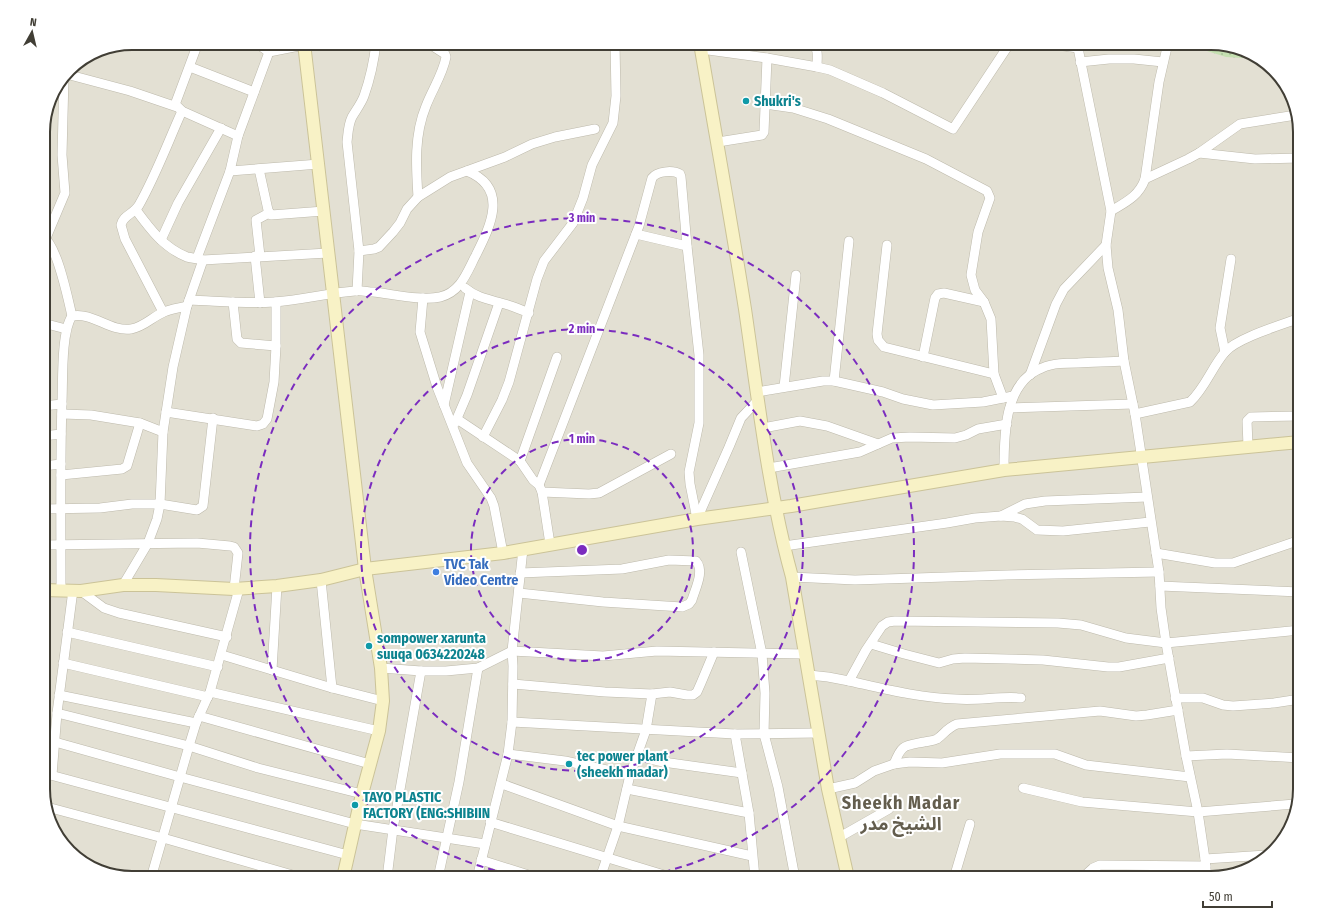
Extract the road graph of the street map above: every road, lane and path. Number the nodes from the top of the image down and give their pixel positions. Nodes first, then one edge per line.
1 (196, 50) edge
2 (266, 50) edge
3 (278, 50) edge
4 (305, 50) edge
5 (375, 50) edge
6 (439, 50) edge
7 (615, 50) edge
8 (702, 50) edge
9 (723, 50) edge
10 (816, 50) edge
11 (1005, 50) edge
12 (1078, 50) edge
13 (1166, 50) edge
14 (269, 52) junction
15 (767, 58) junction
16 (1080, 62) junction
17 (1163, 62) junction
18 (190, 66) junction
19 (817, 67) junction
20 (72, 76) edge
21 (64, 86) edge
22 (254, 92) junction
23 (765, 104) junction
24 (179, 109) junction
25 (1291, 116) edge
26 (222, 128) junction
27 (595, 130) dead end
28 (238, 136) junction
29 (718, 142) junction
30 (1199, 153) junction
31 (1293, 158) edge
32 (319, 164) junction
33 (259, 169) junction
34 (467, 170) junction
35 (230, 171) junction
36 (1145, 179) junction
37 (418, 197) junction
38 (136, 210) junction
39 (324, 211) junction
40 (1111, 211) junction
41 (269, 213) junction
42 (50, 224) edge
43 (636, 234) junction
44 (161, 240) junction
45 (849, 241) dead end
46 (50, 245) edge
47 (887, 245) dead end
48 (1106, 245) junction
49 (687, 246) junction
50 (360, 251) junction
51 (328, 253) junction
52 (258, 256) junction
53 (200, 259) junction
54 (1231, 259) dead end
55 (796, 275) dead end
56 (461, 284) junction
57 (357, 291) junction
58 (470, 292) junction
59 (332, 295) junction
60 (423, 298) junction
61 (233, 302) junction
62 (276, 302) junction
63 (984, 302) junction
64 (188, 303) junction
65 (260, 303) junction
66 (499, 303) junction
67 (163, 312) junction
68 (529, 313) junction
69 (72, 316) junction
70 (1293, 321) edge
71 (50, 325) edge
72 (66, 329) junction
73 (276, 346) junction
74 (1225, 352) junction
75 (556, 357) dead end
76 (923, 357) junction
77 (1124, 361) junction
78 (994, 374) junction
79 (1030, 375) junction
80 (834, 381) junction
81 (784, 387) junction
82 (758, 396) junction
83 (1013, 396) junction
84 (1003, 398) junction
85 (62, 404) junction
86 (1133, 404) junction
87 (50, 405) edge
88 (444, 405) junction
89 (1010, 408) junction
90 (166, 412) junction
91 (62, 414) junction
92 (1135, 414) junction
93 (1293, 416) edge
94 (213, 418) junction
95 (457, 419) junction
96 (140, 423) junction
97 (1006, 424) junction
98 (452, 428) junction
99 (763, 428) junction
100 (163, 432) junction
101 (61, 434) junction
102 (50, 435) edge
103 (483, 437) junction
104 (1293, 443) edge
105 (878, 444) junction
106 (1248, 446) junction
107 (671, 454) dead end
108 (1141, 457) junction
109 (520, 461) junction
110 (61, 464) junction
111 (50, 465) edge
112 (769, 468) junction
113 (1004, 470) junction
114 (61, 475) junction
115 (541, 488) junction
116 (1146, 497) junction
117 (160, 504) junction
118 (61, 508) junction
119 (777, 508) junction
120 (50, 509) edge
121 (1002, 516) junction
122 (697, 519) junction
123 (1150, 522) junction
124 (1293, 542) edge
125 (148, 543) junction
126 (61, 544) junction
127 (550, 544) junction
128 (50, 545) edge
129 (784, 546) junction
130 (523, 549) junction
131 (741, 552) dead end
132 (503, 553) junction
133 (1156, 553) junction
134 (365, 569) junction
135 (1159, 572) junction
136 (520, 573) junction
137 (792, 577) junction
138 (321, 580) junction
139 (123, 585) junction
140 (277, 586) junction
141 (1160, 586) junction
142 (237, 589) junction
143 (50, 590) edge
144 (71, 591) junction
145 (1293, 592) edge
146 (519, 593) junction
147 (1293, 631) edge
148 (67, 632) junction
149 (227, 637) junction
150 (1166, 643) junction
151 (871, 644) junction
152 (512, 651) junction
153 (714, 652) junction
154 (762, 654) junction
155 (804, 654) junction
156 (222, 655) junction
157 (1168, 658) junction
158 (63, 663) junction
159 (218, 667) junction
160 (381, 668) junction
161 (478, 668) junction
162 (272, 670) junction
163 (420, 671) junction
164 (809, 675) junction
165 (850, 681) junction
166 (513, 684) junction
167 (332, 688) junction
168 (652, 694) junction
169 (60, 695) junction
170 (209, 695) junction
171 (1021, 698) dead end
172 (1175, 698) junction
173 (1293, 700) edge
174 (383, 701) junction
175 (1178, 710) junction
176 (57, 713) junction
177 (198, 720) junction
178 (512, 722) junction
179 (646, 730) junction
180 (379, 731) junction
181 (818, 732) junction
182 (735, 734) junction
183 (764, 734) junction
184 (54, 742) junction
185 (189, 746) junction
186 (508, 754) junction
187 (637, 756) junction
188 (1186, 756) junction
189 (1293, 758) edge
190 (50, 760) edge
191 (370, 764) junction
192 (894, 764) junction
193 (742, 773) junction
194 (50, 775) edge
195 (630, 775) junction
196 (180, 777) junction
197 (1190, 777) junction
198 (502, 784) junction
199 (1023, 788) dead end
200 (627, 789) junction
201 (828, 789) junction
202 (362, 794) junction
203 (1291, 804) edge
204 (171, 808) junction
205 (53, 809) edge
206 (889, 809) dead end
207 (1198, 812) junction
208 (749, 813) junction
209 (490, 822) junction
210 (355, 824) junction
211 (970, 824) dead end
212 (618, 826) junction
213 (393, 829) junction
214 (163, 838) junction
215 (446, 838) junction
216 (838, 838) junction
217 (485, 844) junction
218 (348, 855) junction
219 (752, 856) junction
220 (1258, 856) edge
221 (607, 857) junction
222 (481, 860) junction
223 (1206, 862) junction
224 (153, 871) edge
225 (278, 871) edge
226 (344, 871) edge
227 (388, 871) edge
228 (439, 871) edge
229 (479, 871) edge
230 (516, 871) edge
231 (602, 871) edge
232 (652, 871) edge
233 (754, 871) edge
234 (794, 871) edge
235 (846, 871) edge
236 (956, 871) edge
237 (1090, 871) edge
238 (1207, 871) edge

1 - 18 street
2 - 14 street
3 - 14 street
4 - 32 street
5 - 50 street
6 - 37 street
7 - 68 street
8 - 29 street
9 - 15 street
10 - 19 street
11 - 19 street
12 - 16 street
13 - 17 street
14 - 22 street
15 - 19 street
15 - 23 street
16 - 17 street
16 - 40 street
17 - 36 street
18 - 22 street
18 - 24 street
20 - 24 street
21 - 42 street
22 - 28 street
23 - 29 street
23 - 63 street
24 - 26 street
24 - 38 street
25 - 30 street
26 - 28 street
26 - 44 street
27 - 34 street
28 - 35 street
29 - 82 street
30 - 31 street
30 - 36 street
32 - 33 street
32 - 39 street
33 - 35 street
33 - 41 street
34 - 37 street
34 - 56 street
35 - 53 street
36 - 40 street
37 - 50 street
38 - 44 street
38 - 67 street
39 - 41 street
39 - 51 street
40 - 48 street
41 - 52 street
43 - 49 street
43 - 49 street
43 - 115 street
44 - 53 street
45 - 80 street
46 - 69 street
47 - 76 street
48 - 77 street
48 - 79 street
49 - 122 street
50 - 57 street
51 - 52 street
51 - 59 street
52 - 53 street
52 - 65 street
53 - 64 street
54 - 74 street
55 - 81 street
56 - 58 street
56 - 60 street
57 - 59 street
57 - 60 street
58 - 66 street
58 - 88 street
59 - 62 street
59 - 134 street
60 - 88 street
61 - 64 street
61 - 65 street
61 - 73 street
62 - 65 street
62 - 73 street
63 - 76 street
63 - 78 street
64 - 67 street
64 - 90 street
66 - 68 street
66 - 95 street
67 - 69 street
68 - 103 street
69 - 72 street
70 - 74 street
71 - 72 street
72 - 85 street
73 - 94 street
74 - 92 street
75 - 109 street
76 - 78 street
77 - 79 street
77 - 86 street
78 - 84 street
79 - 83 street
80 - 81 street
80 - 84 street
81 - 82 street
82 - 99 street
82 - 122 street
83 - 84 street
83 - 89 street
85 - 87 street
85 - 91 street
86 - 89 street
86 - 92 street
88 - 98 street
89 - 97 street
90 - 94 street
90 - 100 street
91 - 96 street
91 - 101 street
92 - 108 street
93 - 106 street
94 - 117 street
95 - 98 street
95 - 103 street
96 - 100 street
96 - 114 street
97 - 105 street
97 - 113 street
98 - 132 street
99 - 105 street
99 - 112 street
100 - 117 street
101 - 102 street
101 - 110 street
103 - 109 street
104 - 106 street
105 - 112 street
106 - 108 street
107 - 115 street
108 - 113 street
108 - 116 street
109 - 115 street
110 - 111 street
110 - 114 street
112 - 119 street
113 - 119 street
114 - 118 street
115 - 127 street
116 - 121 street
116 - 123 street
117 - 118 street
117 - 125 street
118 - 120 street
118 - 126 street
119 - 122 street
119 - 129 street
121 - 123 street
121 - 129 street
122 - 127 street
123 - 133 street
124 - 133 street
125 - 126 street
125 - 139 street
125 - 142 street
126 - 128 street
126 - 144 street
127 - 130 street
129 - 137 street
130 - 132 street
130 - 136 street
131 - 154 street
132 - 134 street
133 - 135 street
134 - 138 street
134 - 160 street
135 - 137 street
135 - 141 street
136 - 146 street
136 - 146 street
137 - 155 street
138 - 140 street
138 - 167 street
139 - 142 street
139 - 144 street
140 - 142 street
140 - 162 street
141 - 145 street
141 - 150 street
142 - 149 street
143 - 144 street
144 - 148 street
144 - 149 street
146 - 152 street
147 - 150 street
148 - 158 street
148 - 159 street
149 - 156 street
150 - 151 street
150 - 157 street
151 - 157 street
151 - 165 street
152 - 153 street
152 - 161 street
152 - 166 street
153 - 154 street
153 - 168 street
154 - 155 street
154 - 183 street
155 - 164 street
156 - 159 street
156 - 162 street
157 - 172 street
158 - 169 street
158 - 170 street
159 - 170 street
160 - 163 street
160 - 174 street
161 - 163 street
161 - 215 street
162 - 167 street
163 - 213 street
164 - 165 street
164 - 181 street
165 - 171 street
166 - 168 street
166 - 178 street
167 - 174 street
168 - 179 street
169 - 176 street
169 - 177 street
170 - 177 street
170 - 180 street
172 - 173 street
172 - 175 street
174 - 180 street
175 - 188 street
175 - 192 street
176 - 184 street
176 - 185 street
177 - 185 street
177 - 191 street
178 - 179 street
178 - 186 street
179 - 182 street
179 - 187 street
180 - 191 street
181 - 183 street
181 - 201 street
182 - 183 street
182 - 193 street
183 - 234 street
184 - 190 street
184 - 196 street
185 - 196 street
185 - 202 street
186 - 195 street
186 - 198 street
187 - 193 street
187 - 195 street
188 - 189 street
188 - 197 street
191 - 202 street
192 - 197 street
192 - 201 street
193 - 208 street
194 - 204 street
195 - 200 street
196 - 204 street
196 - 210 street
197 - 207 street
198 - 209 street
198 - 212 street
199 - 207 street
200 - 208 street
200 - 212 street
201 - 216 street
202 - 210 street
203 - 207 street
204 - 214 street
204 - 218 street
205 - 214 street
206 - 216 street
207 - 223 street
208 - 219 street
209 - 217 street
209 - 221 street
210 - 213 street
210 - 218 street
211 - 236 street
212 - 219 street
212 - 221 street
213 - 215 street
213 - 227 street
214 - 224 street
214 - 225 street
215 - 217 street
215 - 228 street
216 - 235 street
217 - 222 street
218 - 226 street
219 - 233 street
220 - 223 street
221 - 231 street
221 - 232 street
222 - 229 street
222 - 230 street
223 - 237 street
223 - 238 street

